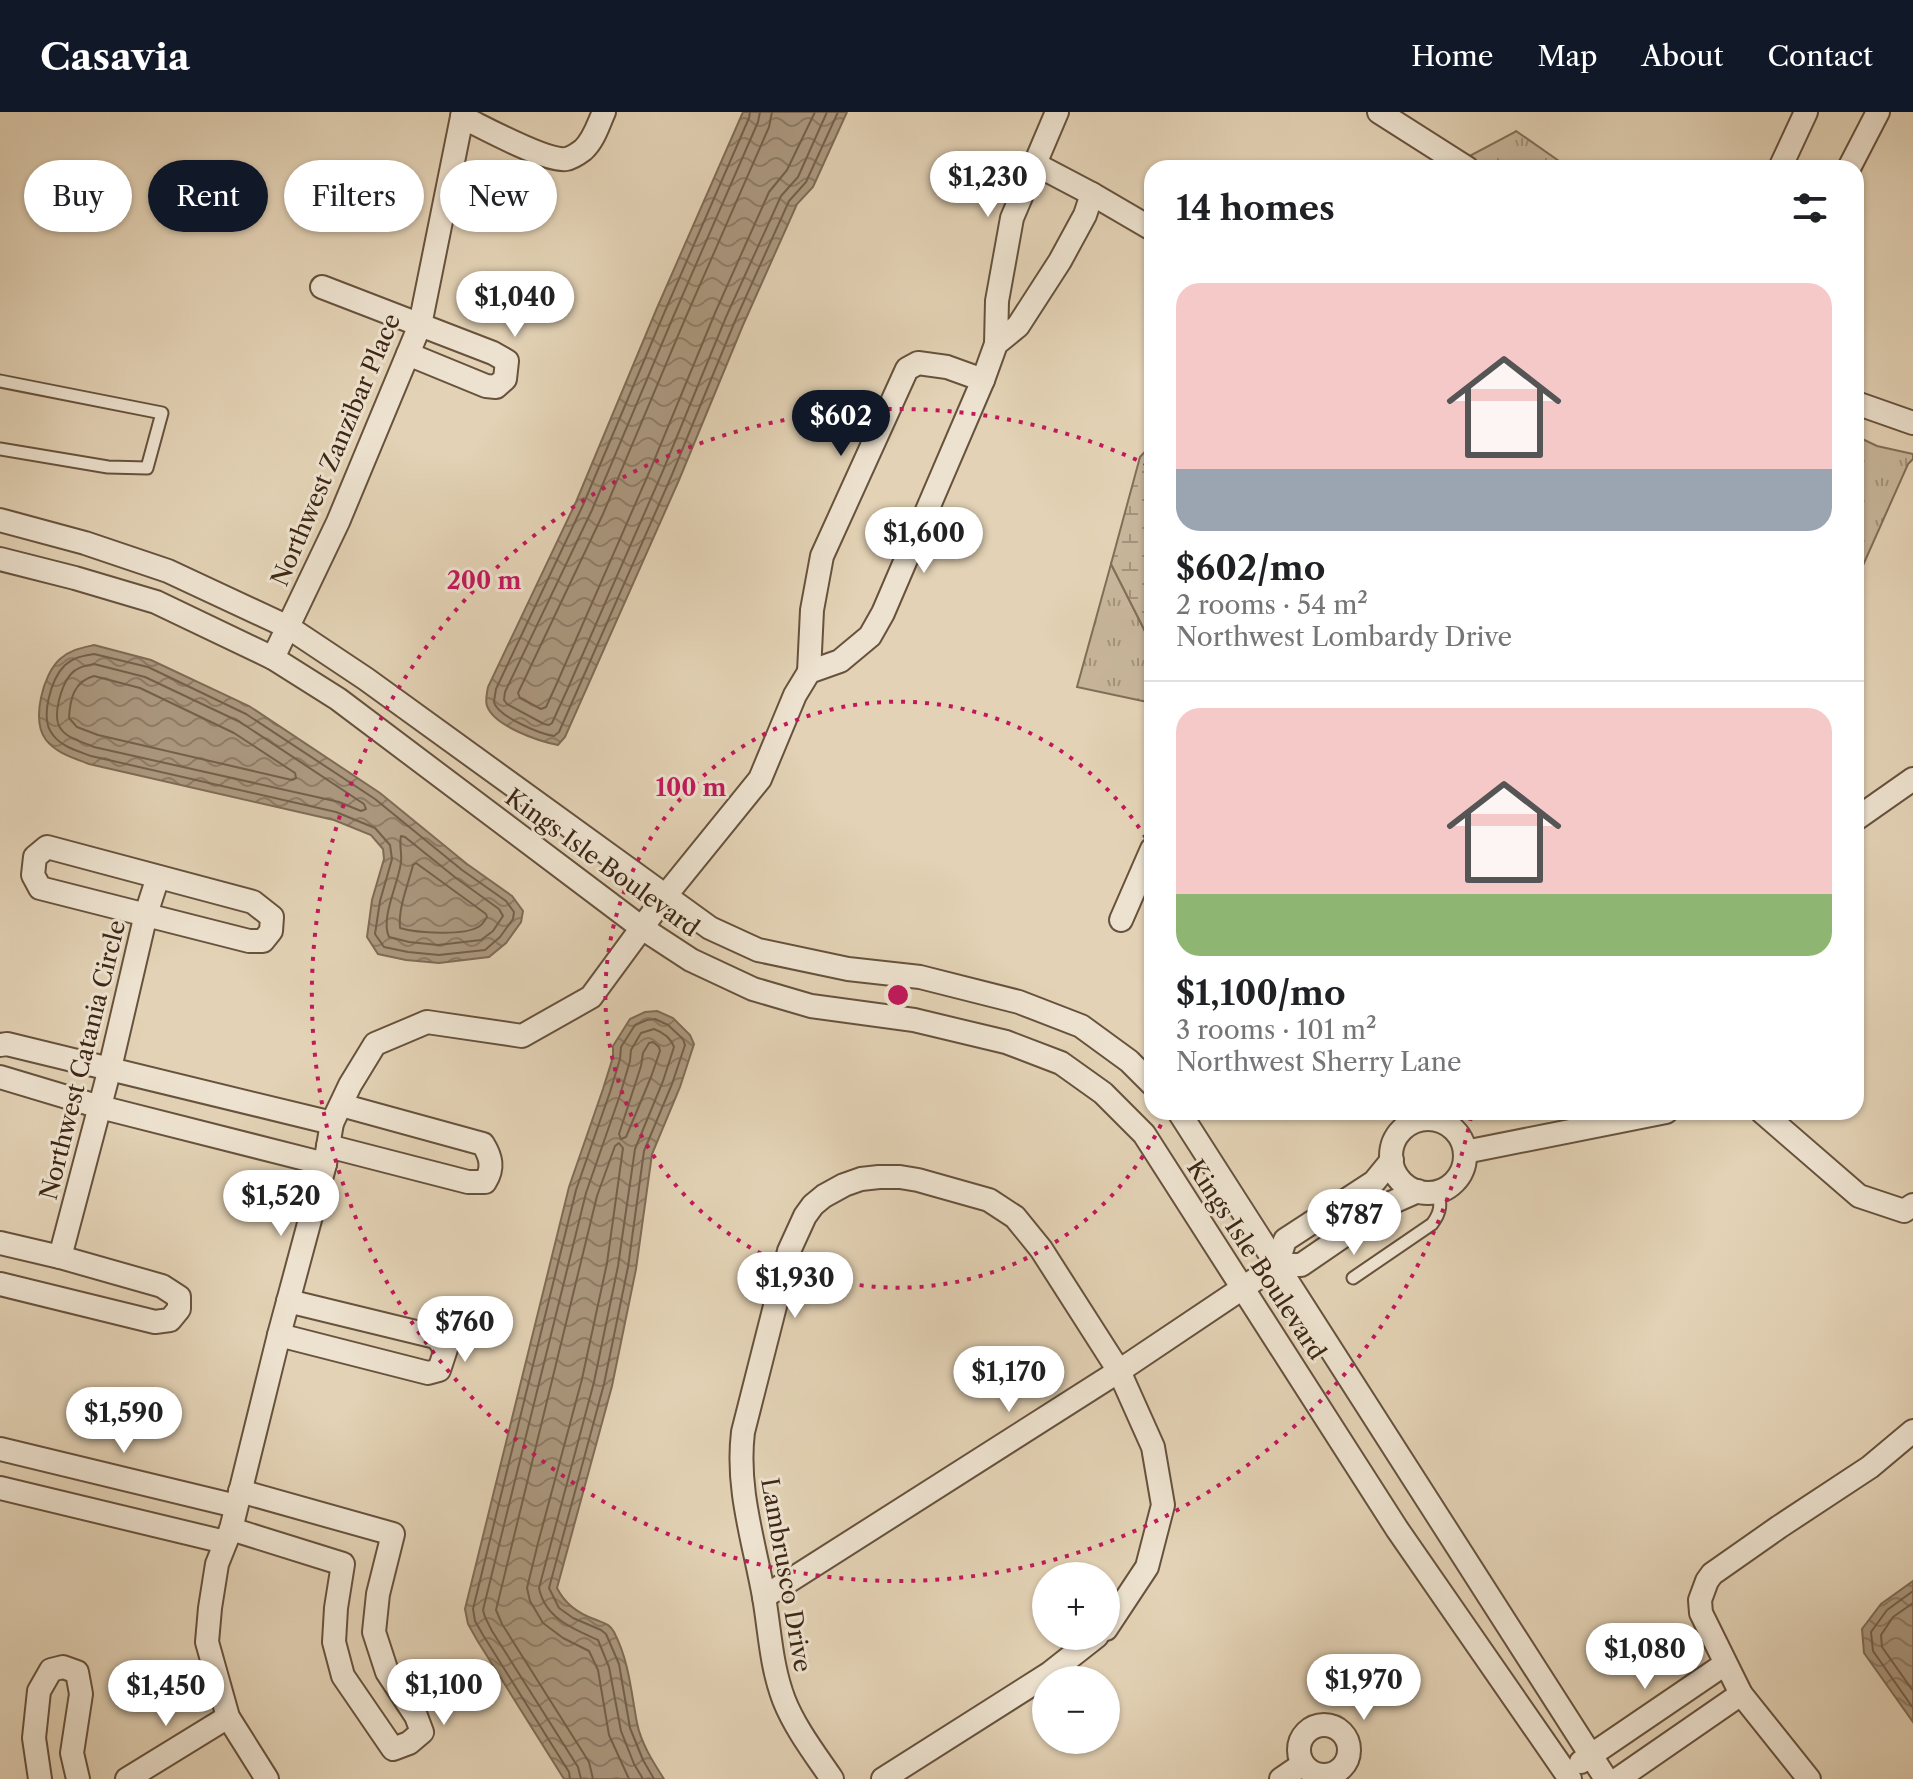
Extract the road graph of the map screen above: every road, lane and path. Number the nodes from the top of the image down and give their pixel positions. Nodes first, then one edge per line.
1 (604, 112) edge
2 (1057, 112) edge
3 (1379, 112) edge
4 (1806, 112) edge
5 (463, 114) edge
6 (1872, 114) edge
7 (1454, 160) edge
8 (1784, 160) edge
9 (1852, 160) edge
10 (1035, 164) junction
11 (1092, 194) junction
12 (1144, 224) edge
13 (322, 287) dead end
14 (420, 325) junction
15 (996, 344) junction
16 (408, 354) junction
17 (983, 380) junction
18 (0, 381) edge
19 (1864, 406) edge
20 (1913, 423) edge
21 (0, 449) edge
22 (0, 520) edge
23 (0, 559) edge
24 (288, 627) junction
25 (273, 658) junction
26 (809, 672) junction
27 (1913, 779) edge
28 (1864, 813) edge
29 (1144, 872) edge
30 (158, 877) junction
31 (666, 895) junction
32 (146, 914) junction
33 (1121, 920) dead end
34 (642, 928) junction
35 (0, 1045) edge
36 (110, 1068) junction
37 (1144, 1076) edge
38 (0, 1077) edge
39 (100, 1107) junction
40 (337, 1114) junction
41 (1184, 1120) edge
42 (1413, 1120) edge
43 (1439, 1120) edge
44 (1626, 1120) edge
45 (1771, 1120) edge
46 (1465, 1152) junction
47 (326, 1155) junction
48 (1392, 1160) junction
49 (1428, 1191) junction
50 (1913, 1205) edge
51 (0, 1243) edge
52 (60, 1257) junction
53 (1277, 1265) junction
54 (1353, 1278) dead end
55 (0, 1284) edge
56 (1243, 1288) junction
57 (288, 1301) junction
58 (279, 1335) junction
59 (1119, 1371) junction
60 (1913, 1431) edge
61 (0, 1449) edge
62 (0, 1488) edge
63 (238, 1499) junction
64 (228, 1536) junction
65 (764, 1597) junction
66 (1120, 1608) edge
67 (1079, 1650) edge
68 (1725, 1664) junction
69 (1741, 1694) junction
70 (228, 1717) junction
71 (1591, 1755) junction
72 (1303, 1764) dead end
73 (1568, 1776) edge
74 (40, 1779) edge
75 (78, 1779) edge
76 (127, 1779) edge
77 (267, 1779) edge
78 (832, 1779) edge
79 (883, 1779) edge
80 (1281, 1779) edge
81 (1606, 1779) edge
82 (1618, 1779) edge
83 (1809, 1779) edge

1 - 5 street
2 - 10 street
3 - 7 street
4 - 8 street
5 - 14 street, Northwest Zanzibar Place
6 - 9 street
10 - 11 street
10 - 15 street
11 - 12 street
11 - 15 street
13 - 14 street
14 - 16 street, Northwest Zanzibar Place
14 - 16 street
15 - 17 street
16 - 24 street, Northwest Zanzibar Place
17 - 26 street
17 - 26 street
18 - 21 lane
19 - 20 street
22 - 24 street, Kings Isle Boulevard
23 - 25 street, Kings Isle Boulevard
24 - 25 street, Northwest Zanzibar Place
24 - 31 street, Kings Isle Boulevard
25 - 34 street, Kings Isle Boulevard
26 - 31 street
27 - 28 street
29 - 33 street
30 - 32 street, Northwest Catania Circle
30 - 32 street
30 - 32 street
31 - 34 street
31 - 37 street, Kings Isle Boulevard
32 - 36 street, Northwest Catania Circle
34 - 40 street
34 - 56 street, Kings Isle Boulevard
35 - 36 street
36 - 39 street, Northwest Catania Circle
36 - 40 street
38 - 39 street
39 - 47 street
39 - 52 street, Northwest Catania Circle
40 - 47 street
40 - 47 street
41 - 53 street, Kings Isle Boulevard
42 - 48 street
43 - 46 street
44 - 46 street
45 - 50 street
46 - 49 street
47 - 57 street
48 - 49 street
48 - 53 street
49 - 53 street
49 - 54 lane
51 - 52 street
52 - 55 street
53 - 56 street
53 - 71 street, Kings Isle Boulevard
56 - 59 street
56 - 73 street, Kings Isle Boulevard
57 - 58 street
57 - 58 street
58 - 63 street
59 - 65 street
59 - 65 street, Lambrusco Drive
59 - 66 street, Lambrusco Drive
60 - 68 street
61 - 63 street
62 - 64 street
63 - 64 street
63 - 64 street
64 - 70 street
65 - 78 street, Lambrusco Drive
67 - 79 street
68 - 69 street
68 - 71 street
69 - 82 street
69 - 83 street
70 - 76 street
70 - 77 street
71 - 73 street
71 - 81 street, Kings Isle Boulevard
72 - 80 street
74 - 75 street

